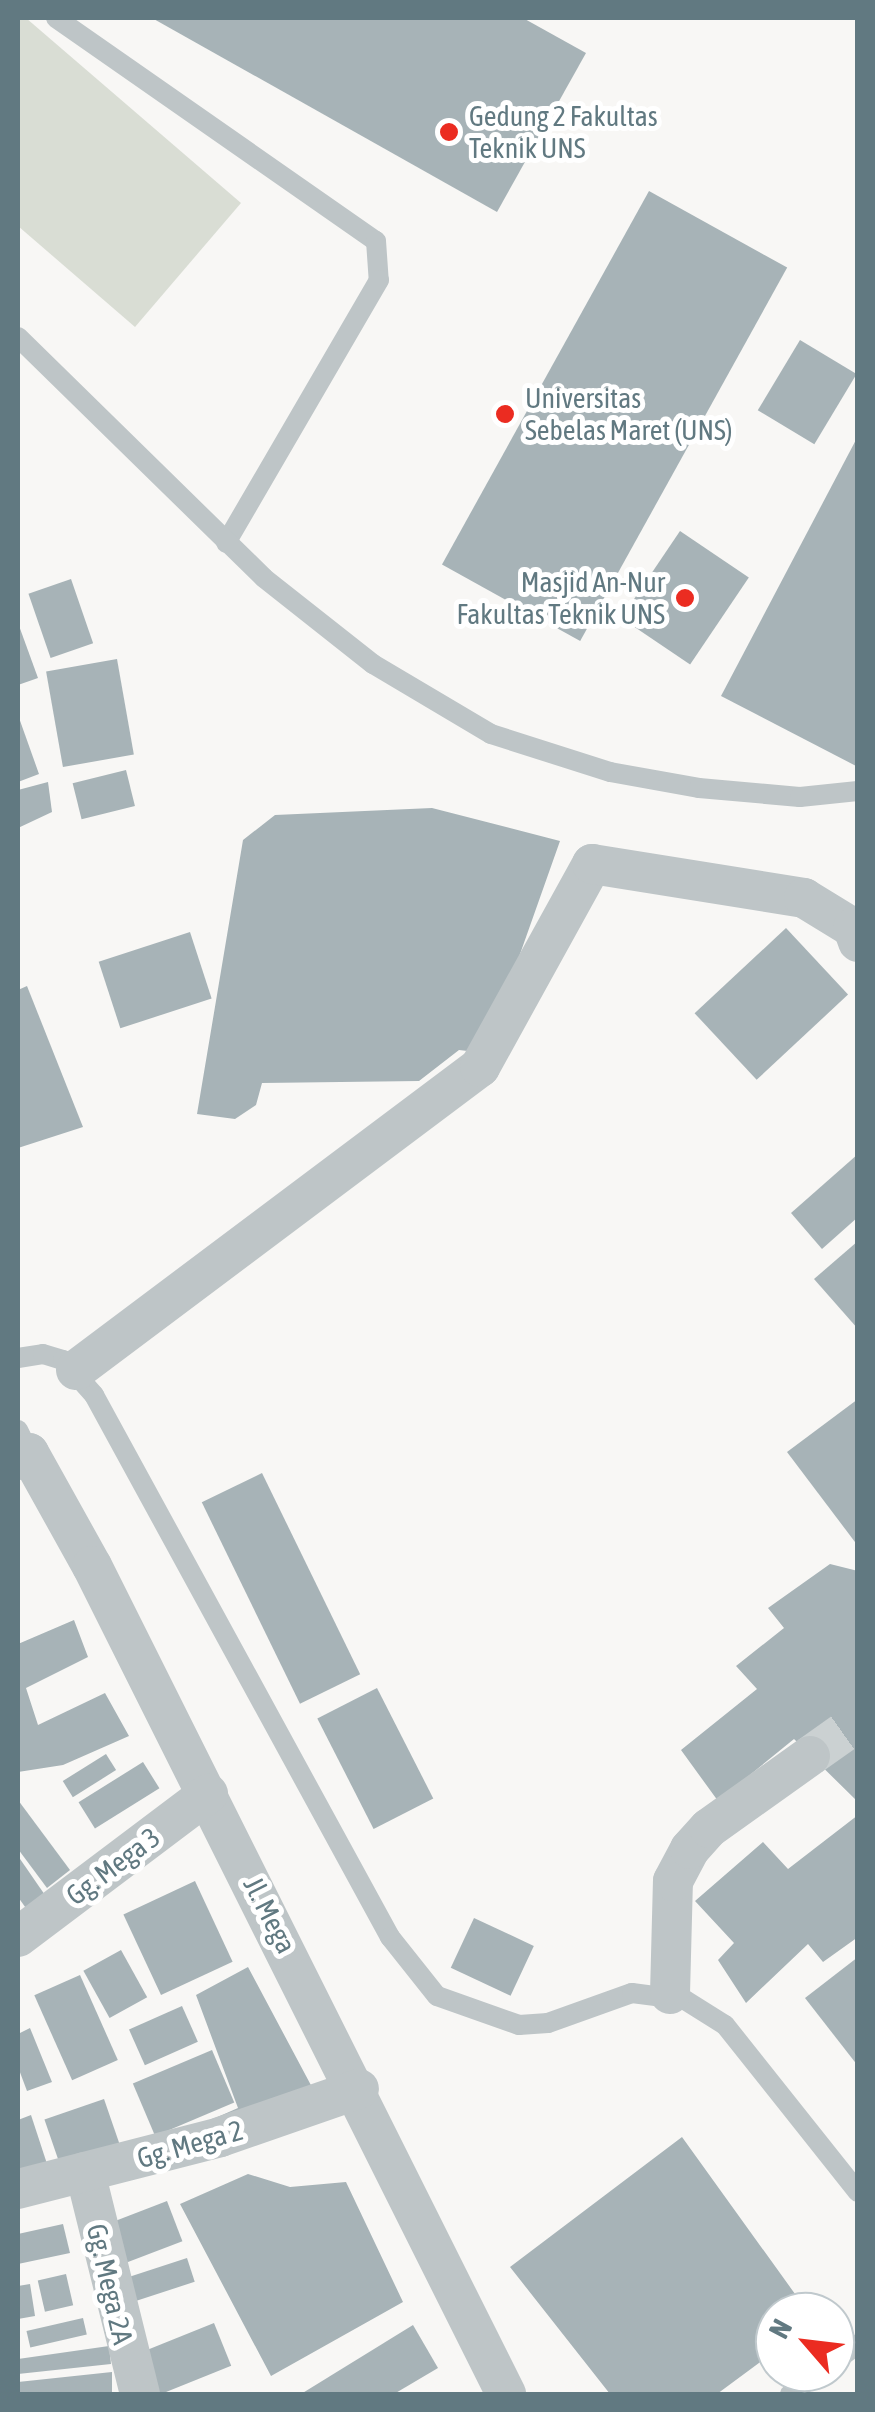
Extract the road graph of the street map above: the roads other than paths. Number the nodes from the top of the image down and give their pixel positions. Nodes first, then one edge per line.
1 (56, 18) edge
2 (18, 337) edge
3 (226, 543) junction
4 (858, 791) edge
5 (858, 942) edge
6 (18, 1358) edge
7 (76, 1370) junction
8 (22, 1447) edge
9 (810, 1756) tunnel mouth
10 (208, 1794) junction
11 (18, 1937) edge
12 (670, 1994) junction
13 (359, 2089) junction
14 (85, 2172) junction
15 (18, 2189) edge
16 (858, 2192) edge
17 (140, 2394) edge
18 (506, 2394) edge

1 - 3 lane
2 - 3 lane
3 - 4 lane
5 - 7 street
6 - 7 lane
7 - 12 lane
8 - 10 street, Jl. Mega
9 - 12 street
10 - 11 street, Gg. Mega 3
10 - 13 street, Jl. Mega
12 - 16 lane
13 - 14 street, Gg. Mega 2
13 - 18 street, Jl. Mega
14 - 15 street, Gg. Mega 2
14 - 17 street, Gg. Mega 2A

